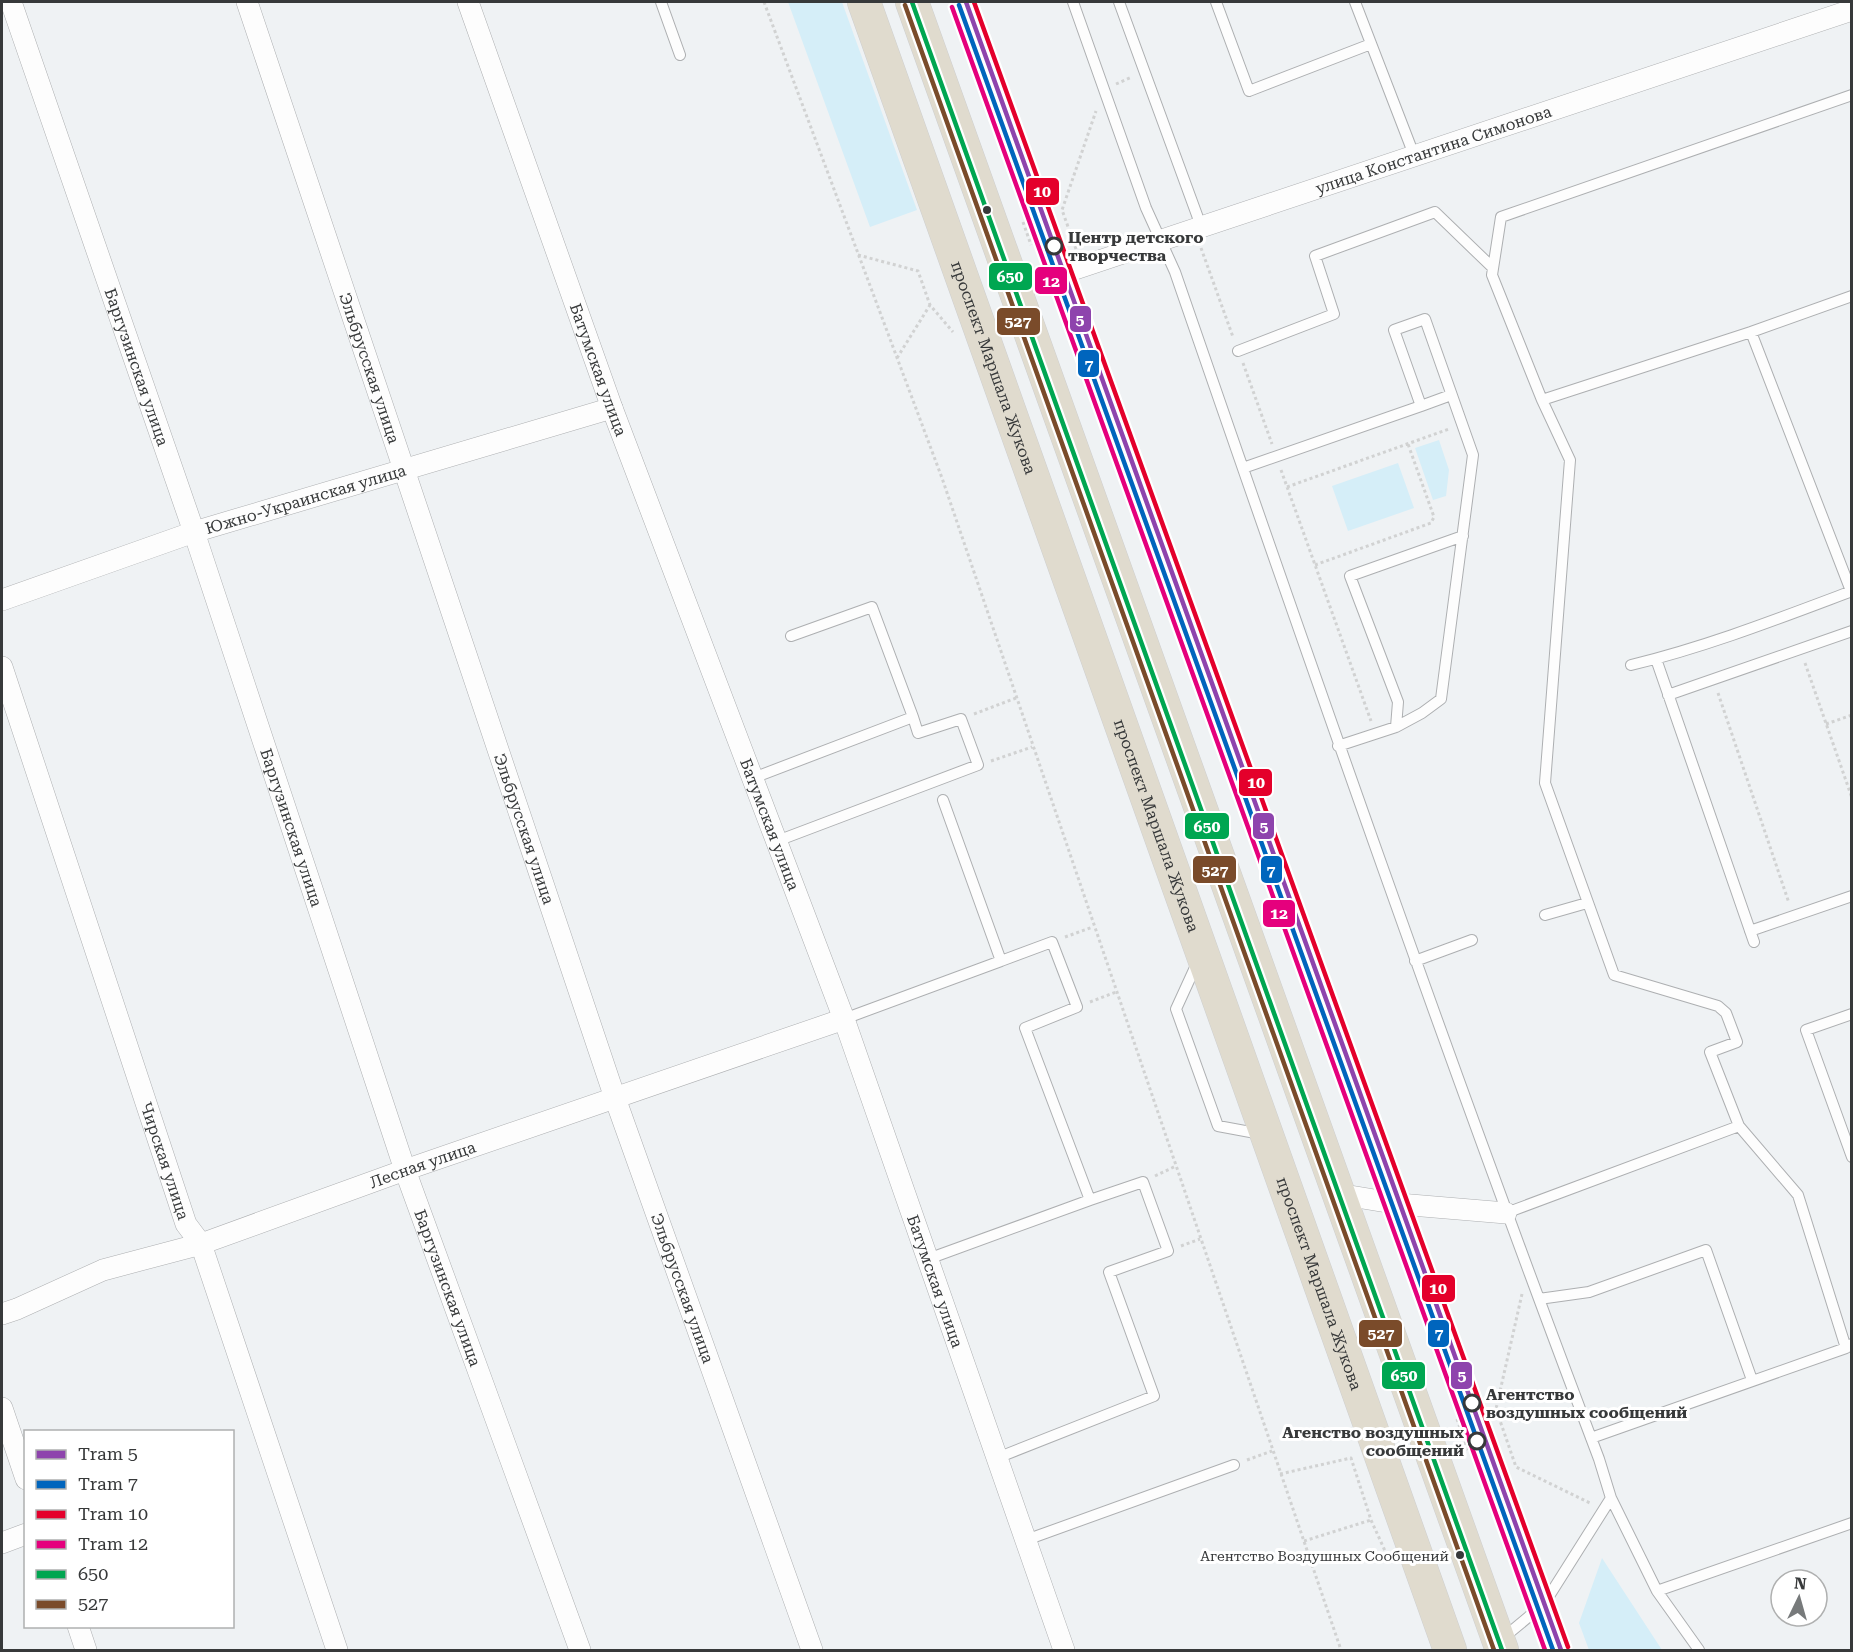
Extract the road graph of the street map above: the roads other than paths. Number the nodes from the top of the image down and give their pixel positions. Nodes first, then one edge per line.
1 (11, 2) edge
2 (247, 2) edge
3 (468, 2) edge
4 (661, 2) edge
5 (864, 2) edge
6 (912, 2) edge
7 (1073, 2) edge
8 (1119, 2) edge
9 (1216, 2) edge
10 (1355, 2) edge
11 (1851, 10) edge
12 (1371, 44) junction
13 (680, 55) dead end
14 (1851, 95) edge
15 (1414, 155) junction
16 (1198, 228) junction
17 (1161, 240) junction
18 (1493, 268) junction
19 (1015, 289) junction
20 (1851, 296) edge
21 (1751, 332) junction
22 (1238, 351) road end
23 (1451, 395) junction
24 (1542, 400) junction
25 (1421, 406) junction
26 (612, 408) junction
27 (1243, 468) junction
28 (404, 470) junction
29 (194, 532) junction
30 (1463, 536) junction
31 (1851, 591) edge
32 (2, 600) edge
33 (1851, 631) edge
34 (791, 636) dead end
35 (1656, 659) junction
36 (1631, 665) dead end
37 (2, 666) edge
38 (1668, 695) junction
39 (913, 717) junction
40 (1396, 727) junction
41 (1338, 746) junction
42 (753, 778) junction
43 (943, 800) dead end
44 (777, 841) junction
45 (1851, 896) edge
46 (1587, 903) junction
47 (1545, 915) dead end
48 (1750, 931) junction
49 (1472, 940) dead end
50 (1754, 942) dead end
51 (1202, 952) junction
52 (1001, 961) junction
53 (1415, 961) junction
54 (1851, 1014) edge
55 (844, 1019) junction
56 (615, 1098) junction
57 (1739, 1126) junction
58 (1267, 1135) junction
59 (1851, 1157) edge
60 (405, 1170) junction
61 (1338, 1194) junction
62 (1090, 1200) junction
63 (1506, 1213) junction
64 (201, 1244) junction
65 (928, 1259) junction
66 (1539, 1299) junction
67 (2, 1314) edge
68 (1849, 1346) edge
69 (1752, 1380) junction
70 (2, 1408) edge
71 (1591, 1438) junction
72 (997, 1458) junction
73 (1234, 1465) road end
74 (24, 1473) edge
75 (1611, 1498) junction
76 (1851, 1523) edge
77 (24, 1535) edge
78 (1026, 1540) junction
79 (2, 1543) edge
80 (1657, 1591) junction
81 (79, 1628) edge
82 (1501, 1646) edge
83 (86, 1650) edge
84 (337, 1650) edge
85 (580, 1650) edge
86 (812, 1650) edge
87 (1064, 1650) edge
88 (1450, 1650) edge
89 (1699, 1650) edge

1 - 29 street, Баргузинская улица
2 - 28 street, Эльбрусская улица
3 - 26 street, Батумская улица
4 - 13 lane
5 - 51 highway, проспект Маршала Жукова
6 - 19 highway
7 - 17 lane
8 - 16 lane
9 - 12 lane
10 - 12 lane
11 - 15 street, улица Константина Симонова
12 - 15 lane
14 - 18 lane
15 - 16 street, улица Константина Симонова
16 - 17 street, улица Константина Симонова
17 - 19 street, улица Константина Симонова
17 - 27 lane
18 - 22 lane
18 - 24 lane
19 - 61 highway
20 - 21 lane
21 - 24 lane
21 - 31 lane
23 - 25 lane
23 - 25 lane
23 - 30 lane
24 - 46 lane
25 - 27 lane
26 - 28 street, Южно-Украинская улица
26 - 42 street, Батумская улица
27 - 41 lane
28 - 29 street, Южно-Украинская улица
28 - 56 street, Эльбрусская улица
29 - 32 street, Южно-Украинская улица
29 - 60 street, Баргузинская улица
30 - 40 lane
30 - 40 lane
31 - 35 lane
33 - 38 lane
34 - 39 lane
35 - 36 lane
35 - 38 lane
37 - 64 street, Чирская улица
38 - 48 lane
39 - 42 lane
39 - 44 lane
40 - 41 lane
41 - 53 lane
42 - 44 street, Батумская улица
43 - 52 lane
44 - 55 street, Батумская улица
45 - 48 lane
46 - 47 lane
46 - 57 lane
48 - 50 lane
49 - 53 lane
51 - 58 highway, проспект Маршала Жукова
51 - 58 lane
52 - 55 lane
52 - 62 lane
53 - 63 lane
54 - 59 lane
55 - 56 street, Лесная улица
55 - 65 street, Батумская улица
56 - 60 street, Лесная улица
56 - 86 street, Эльбрусская улица
57 - 63 lane
57 - 68 lane
58 - 88 highway, проспект Маршала Жукова
60 - 64 street, Лесная улица
60 - 85 street, Баргузинская улица
61 - 63 street
61 - 82 highway
62 - 65 lane
62 - 72 lane
63 - 66 lane
64 - 67 street, Лесная улица
64 - 84 street, Чирская улица
65 - 72 street, Батумская улица
66 - 69 lane
66 - 71 lane
68 - 69 lane
69 - 71 lane
70 - 74 street
71 - 75 lane
72 - 78 street, Батумская улица
73 - 78 lane
75 - 80 lane
75 - 82 lane
76 - 80 lane
77 - 79 street
78 - 87 street, Батумская улица
80 - 89 lane
81 - 83 street

